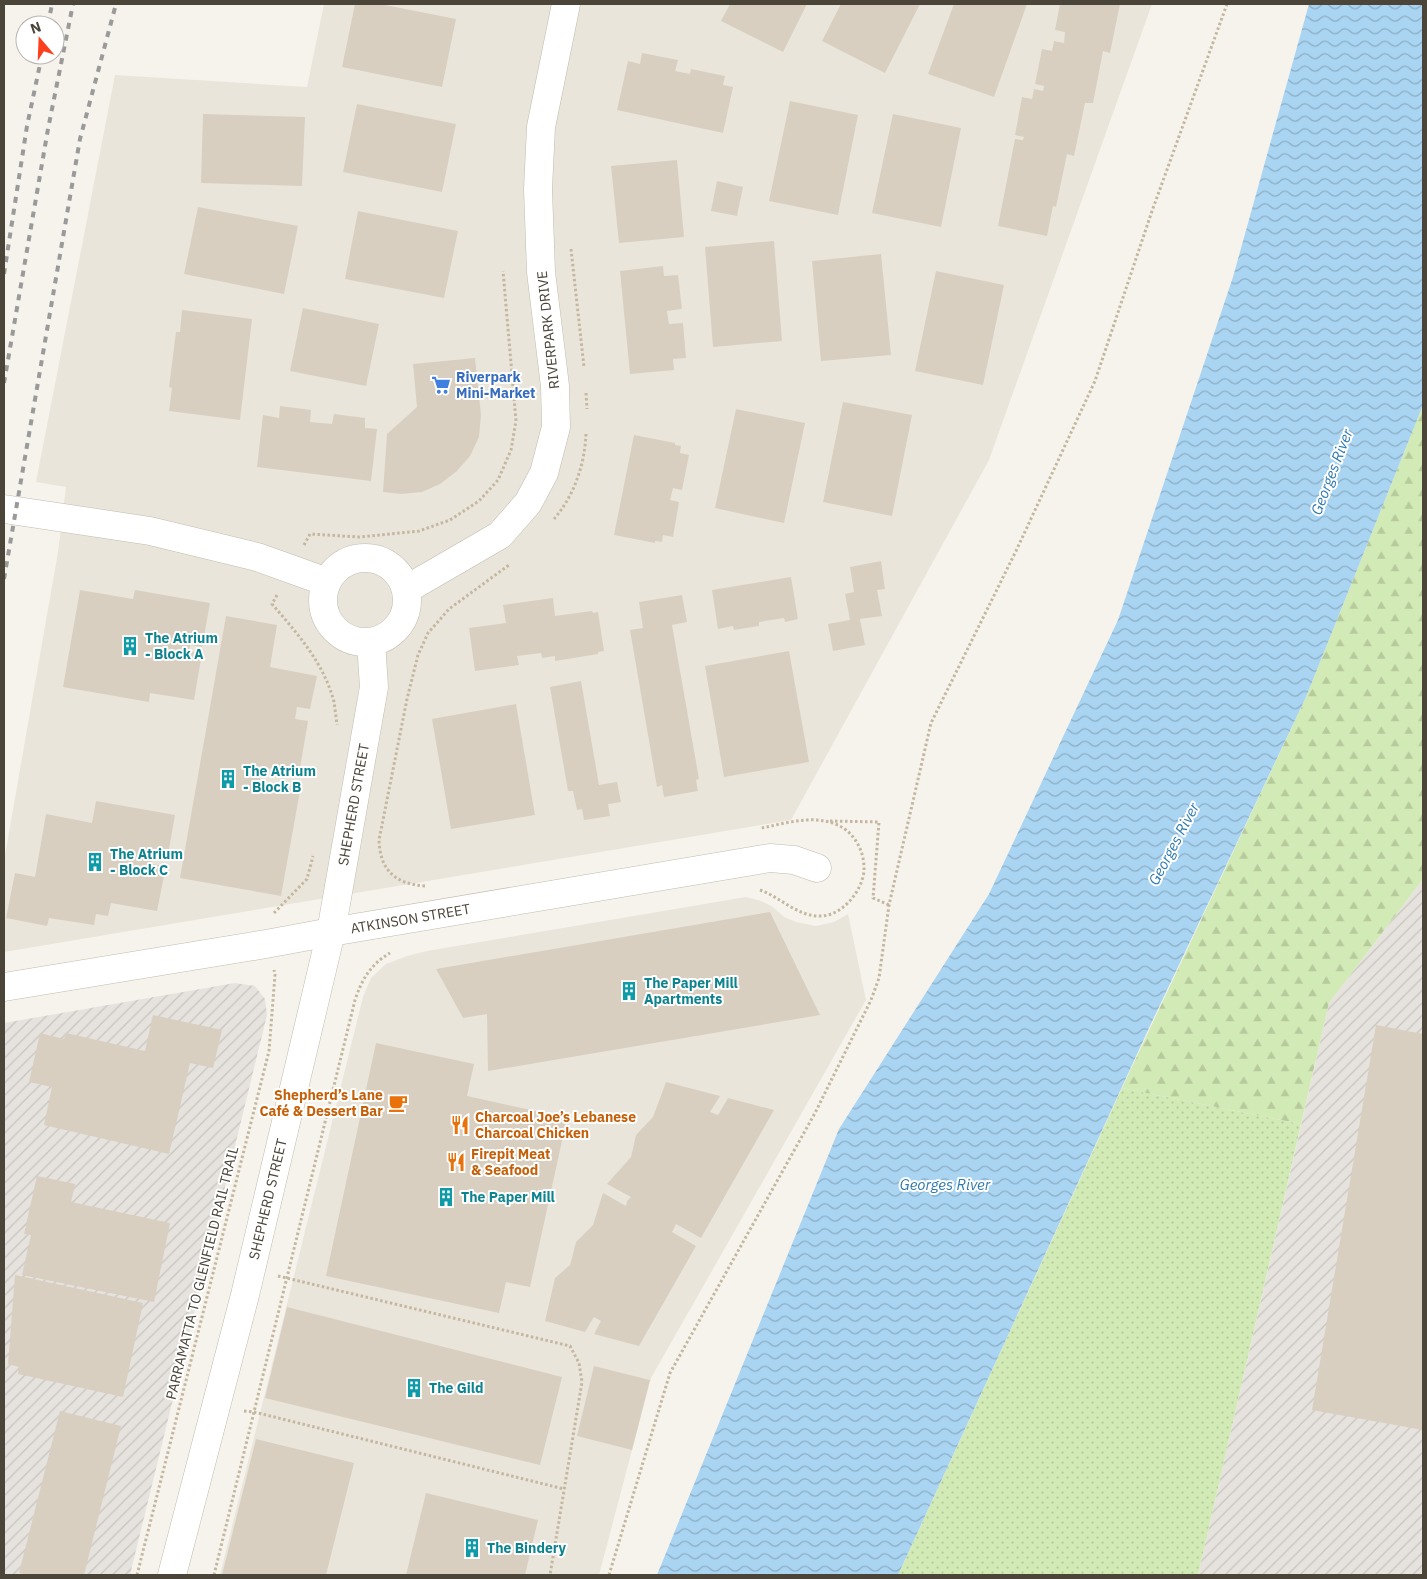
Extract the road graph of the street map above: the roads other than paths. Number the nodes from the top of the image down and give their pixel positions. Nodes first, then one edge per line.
1 (566, 4) edge
2 (4, 509) edge
3 (326, 582) junction
4 (406, 589) junction
5 (371, 642) junction
6 (816, 868) dead end
7 (331, 932) junction
8 (4, 987) edge
9 (172, 1575) edge

1 - 4 street, RIVERPARK DRIVE
2 - 3 street
3 - 4 street
3 - 5 street
4 - 5 street
5 - 7 street, SHEPHERD STREET
6 - 7 street, ATKINSON STREET
7 - 8 street, ATKINSON STREET
7 - 9 street, SHEPHERD STREET

